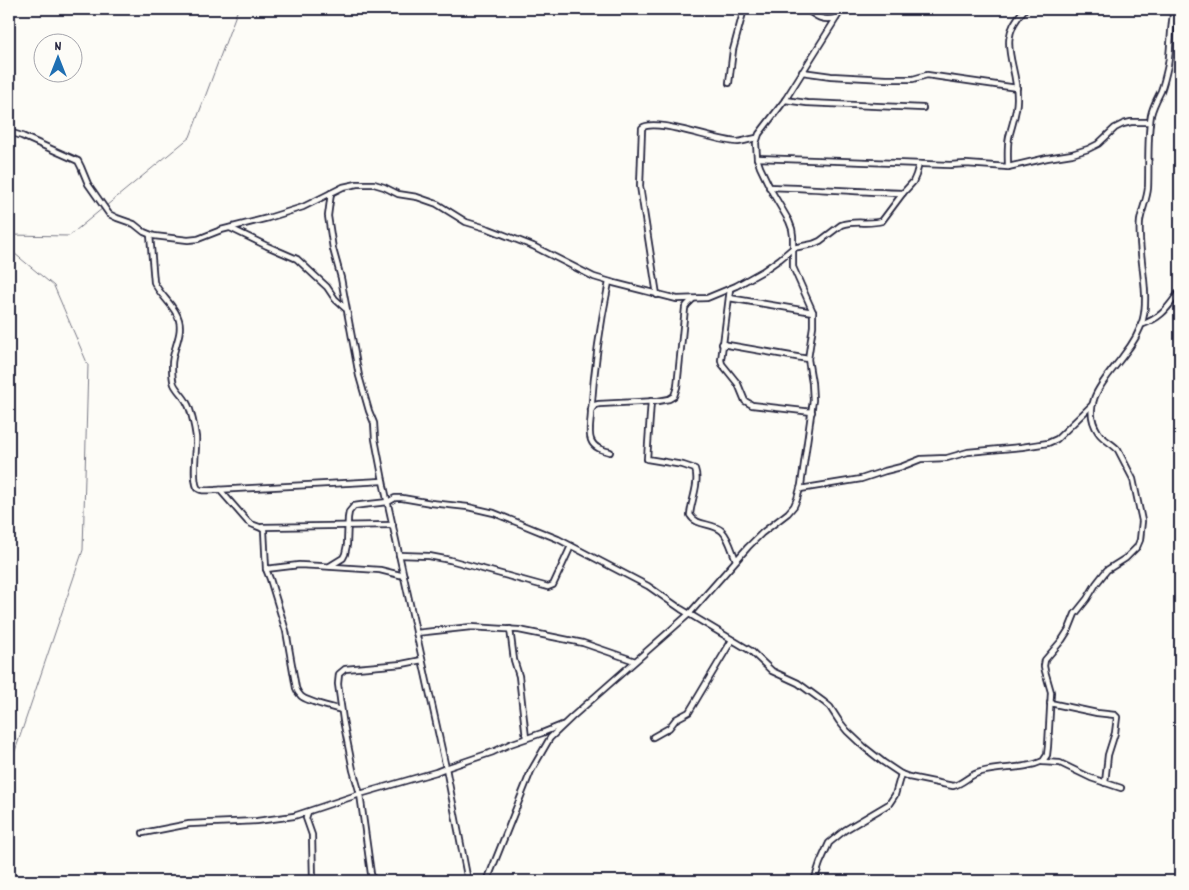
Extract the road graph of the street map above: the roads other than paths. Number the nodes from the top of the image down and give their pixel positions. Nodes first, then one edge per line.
1 (744, 9) edge
2 (806, 9) edge
3 (842, 9) edge
4 (1024, 9) edge
5 (1174, 9) edge
6 (836, 18) junction
7 (802, 72) junction
8 (729, 83) dead end
9 (1017, 88) junction
10 (785, 100) junction
11 (924, 108) dead end
12 (1150, 122) junction
13 (9, 132) edge
14 (757, 138) junction
15 (757, 158) junction
16 (919, 164) junction
17 (1008, 167) junction
18 (769, 187) junction
19 (331, 193) junction
20 (903, 193) junction
21 (230, 228) junction
22 (150, 235) junction
23 (792, 248) junction
24 (609, 282) junction
25 (730, 288) junction
26 (1180, 291) edge
27 (657, 295) junction
28 (729, 298) junction
29 (693, 299) junction
30 (347, 310) junction
31 (813, 312) junction
32 (1141, 325) junction
33 (722, 344) junction
34 (808, 359) junction
35 (651, 402) junction
36 (1093, 404) junction
37 (592, 410) junction
38 (812, 412) junction
39 (610, 452) dead end
40 (384, 480) junction
41 (800, 489) junction
42 (220, 490) junction
43 (388, 502) junction
44 (347, 525) junction
45 (393, 525) junction
46 (260, 527) junction
47 (571, 546) junction
48 (399, 555) junction
49 (736, 560) junction
50 (330, 566) junction
51 (266, 569) junction
52 (404, 576) junction
53 (689, 614) junction
54 (510, 629) junction
55 (416, 633) junction
56 (732, 640) junction
57 (422, 660) junction
58 (636, 661) junction
59 (1050, 703) junction
60 (341, 710) junction
61 (565, 723) junction
62 (653, 737) dead end
63 (526, 738) junction
64 (1041, 762) junction
65 (446, 768) junction
66 (901, 774) junction
67 (1105, 783) junction
68 (1121, 788) dead end
69 (360, 794) junction
70 (308, 812) junction
71 (143, 833) dead end
72 (313, 881) edge
73 (373, 881) edge
74 (468, 881) edge
75 (487, 881) edge
76 (814, 881) edge

1 - 8 street
2 - 6 street
3 - 6 street
4 - 9 street
5 - 12 street
6 - 7 street
7 - 9 street
7 - 10 street
9 - 17 street
10 - 11 street
10 - 14 street
12 - 17 street
12 - 32 street
13 - 22 street
14 - 15 street
14 - 27 street
15 - 16 street
15 - 18 street
16 - 17 street
16 - 20 street
18 - 20 street
18 - 23 street
19 - 21 street
19 - 24 street
19 - 30 street
20 - 23 street
21 - 22 street
21 - 30 street
22 - 42 street
23 - 25 street
23 - 31 street
24 - 27 street
24 - 37 street
25 - 28 street
25 - 29 street
26 - 32 street
27 - 29 street
28 - 31 street
28 - 33 street
29 - 35 street
30 - 40 street
31 - 34 street
32 - 36 street
33 - 34 street
33 - 38 street
34 - 38 street
35 - 37 street
35 - 49 street
36 - 41 street
36 - 59 street
37 - 39 street
38 - 41 street
40 - 42 street
40 - 43 street
41 - 49 street
42 - 46 street
43 - 44 street
43 - 45 street
43 - 47 street
44 - 45 street
44 - 46 street
44 - 50 street
45 - 48 street
46 - 51 street
47 - 48 street
47 - 53 street
48 - 52 street
49 - 53 street
50 - 51 street
50 - 52 street
51 - 60 street
52 - 55 street
53 - 56 street
53 - 58 street
54 - 55 street
54 - 58 street
54 - 63 street
55 - 57 street
56 - 62 street
56 - 66 street
57 - 60 street
57 - 65 street
58 - 61 street
59 - 64 street
59 - 67 street
60 - 69 street
61 - 63 street
61 - 75 street
63 - 65 street
64 - 66 street
64 - 67 street
65 - 69 street
65 - 74 street
66 - 76 street
67 - 68 street
69 - 70 street
69 - 73 street
70 - 71 street
70 - 72 street

